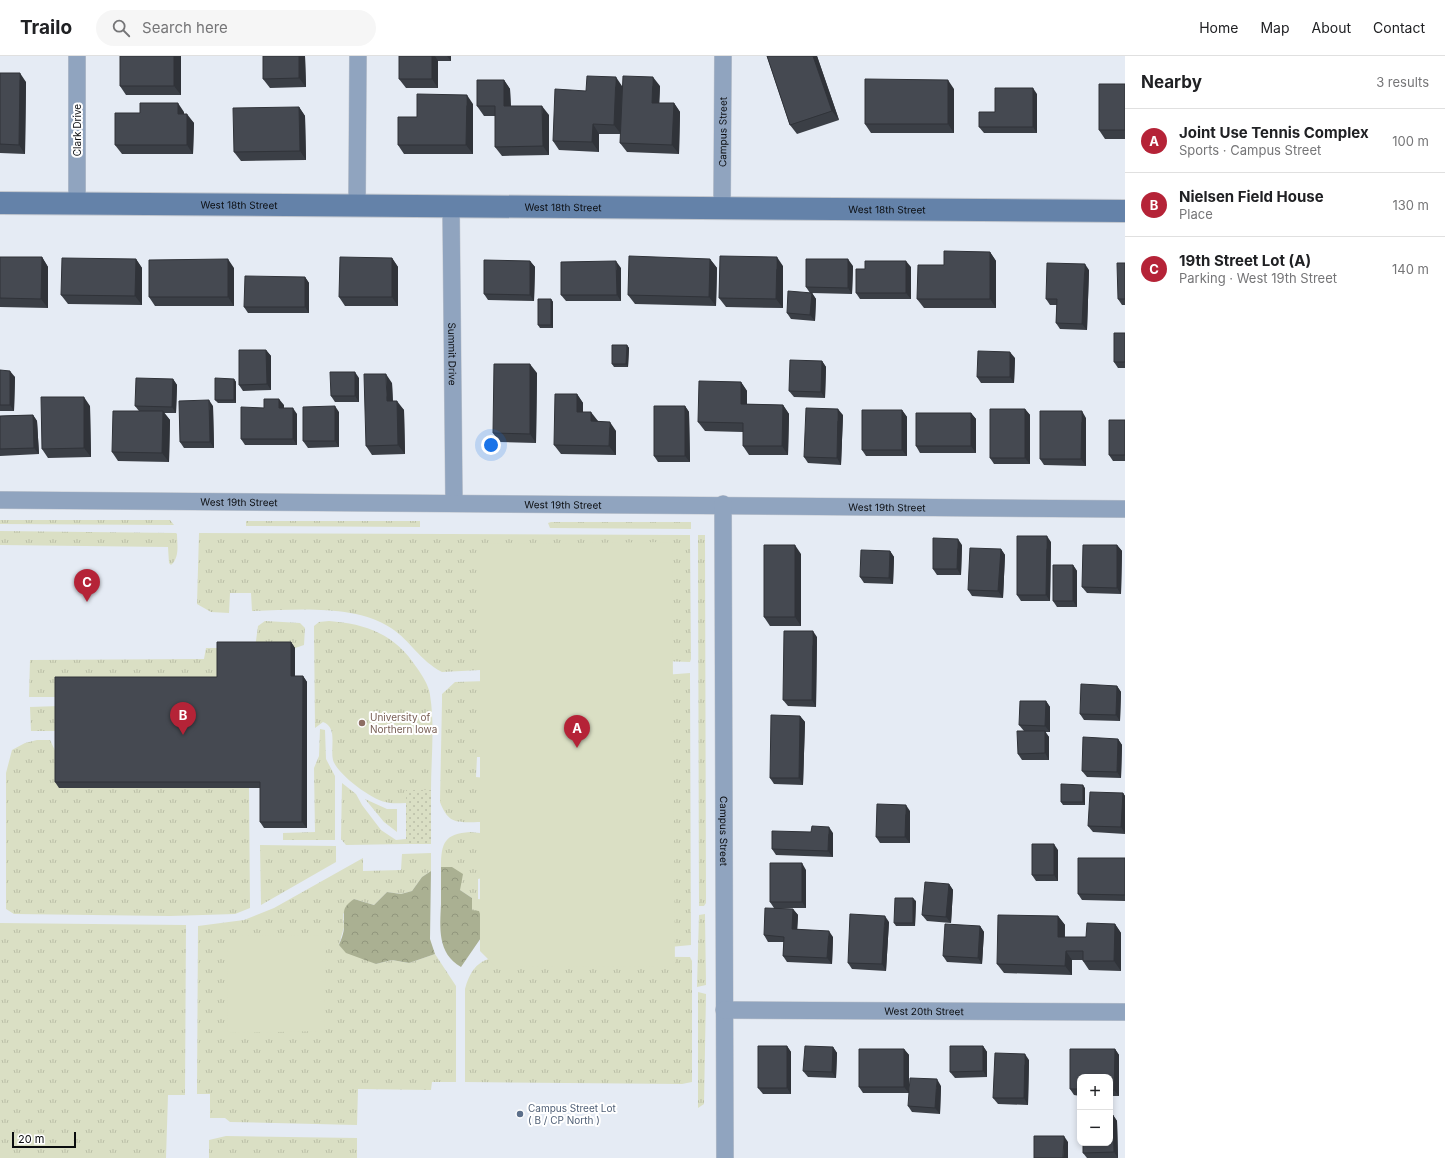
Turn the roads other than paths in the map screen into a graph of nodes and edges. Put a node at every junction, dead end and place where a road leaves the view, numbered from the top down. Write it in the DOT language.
graph roads {
  1 [pos="77,56"];
  2 [pos="358,56"];
  3 [pos="723,56"];
  4 [pos="0,203"];
  5 [pos="77,203"];
  6 [pos="357,205"];
  7 [pos="451,206"];
  8 [pos="722,208"];
  9 [pos="1125,211"];
  10 [pos="0,500"];
  11 [pos="454,503"];
  12 [pos="723,504"];
  13 [pos="1125,509"];
  14 [pos="724,1010"];
  15 [pos="1125,1012"];
  16 [pos="724,1158"];
  1 -- 5 [label="street, Clark Drive"];
  2 -- 6 [label="street"];
  3 -- 8 [label="street, Campus Street"];
  4 -- 5 [label="main road, West 18th Street"];
  5 -- 6 [label="main road, West 18th Street"];
  6 -- 7 [label="main road, West 18th Street"];
  7 -- 8 [label="main road, West 18th Street"];
  7 -- 11 [label="street, Summit Drive"];
  8 -- 9 [label="main road, West 18th Street"];
  10 -- 11 [label="street, West 19th Street"];
  11 -- 12 [label="street, West 19th Street"];
  12 -- 13 [label="street, West 19th Street"];
  12 -- 14 [label="street, Campus Street"];
  14 -- 15 [label="street, West 20th Street"];
  14 -- 16 [label="street, Campus Street"];
}
